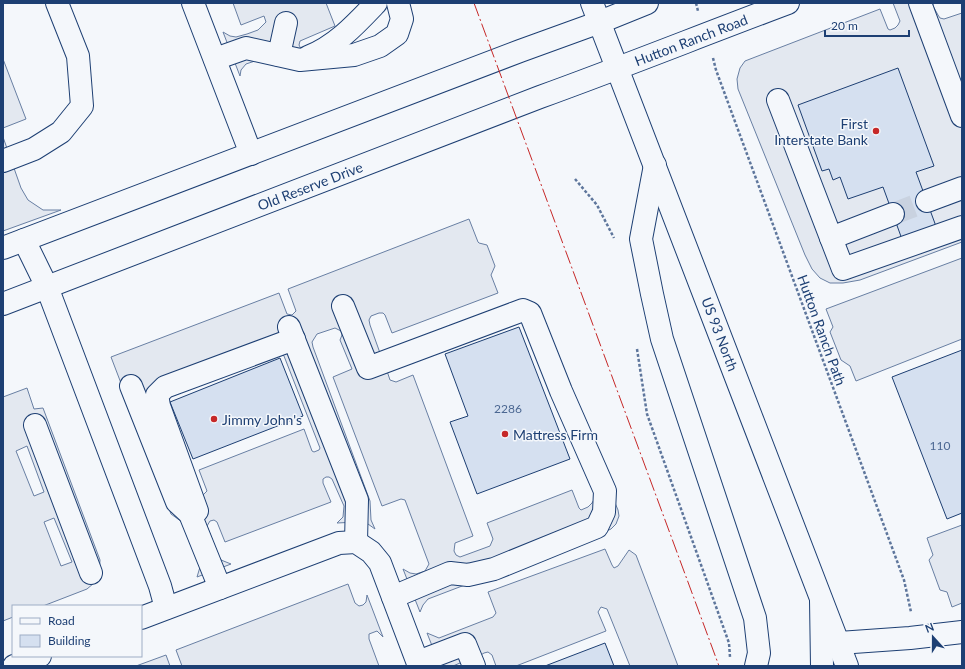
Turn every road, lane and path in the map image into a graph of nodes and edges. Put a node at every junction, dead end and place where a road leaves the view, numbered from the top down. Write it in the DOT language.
graph roads {
  1 [pos="57,3"];
  2 [pos="193,3"];
  3 [pos="376,3"];
  4 [pos="398,3"];
  5 [pos="648,3"];
  6 [pos="696,3"];
  7 [pos="788,3"];
  8 [pos="920,3"];
  9 [pos="596,13"];
  10 [pos="286,22"];
  11 [pos="706,33"];
  12 [pos="289,58"];
  13 [pos="215,59"];
  14 [pos="617,69"];
  15 [pos="778,100"];
  16 [pos="962,116"];
  17 [pos="251,154"];
  18 [pos="3,160"];
  19 [pos="655,166"];
  20 [pos="575,179"];
  21 [pos="962,188"];
  22 [pos="927,201"];
  23 [pos="893,214"];
  24 [pos="962,227"];
  25 [pos="832,238"];
  26 [pos="24,240"];
  27 [pos="615,243"];
  28 [pos="3,248"];
  29 [pos="47,287"];
  30 [pos="3,304"];
  31 [pos="343,306"];
  32 [pos="636,344"];
  33 [pos="131,386"];
  34 [pos="35,425"];
  35 [pos="197,511"];
  36 [pos="356,542"];
  37 [pos="91,573"];
  38 [pos="220,588"];
  39 [pos="393,597"];
  40 [pos="821,600"];
  41 [pos="166,608"];
  42 [pos="142,618"];
  43 [pos="962,632"];
  44 [pos="910,638"];
  45 [pos="838,643"];
  46 [pos="37,657"];
  47 [pos="731,663"];
  48 [pos="419,664"];
  49 [pos="14,666"];
  50 [pos="474,666"];
  51 [pos="756,666"];
  52 [pos="822,666"];
  53 [pos="847,666"];
  1 -- 18 [label="main road"];
  2 -- 13 [label="main road"];
  3 -- 12 [label="main road"];
  4 -- 12 [label="main road"];
  5 -- 9 [label="main road"];
  6 -- 11 [label="path, Hutton Ranch Path"];
  7 -- 11 [label="main road, Hutton Ranch Road"];
  8 -- 16 [label="main road"];
  9 -- 14 [label="main road, US 93 North"];
  9 -- 17 [label="main road"];
  10 -- 12 [label="main road"];
  11 -- 14 [label="main road, Hutton Ranch Road"];
  11 -- 44 [label="path, Hutton Ranch Path"];
  12 -- 13 [label="main road"];
  13 -- 17 [label="main road"];
  14 -- 19 [label="main road, US 93 North"];
  14 -- 29 [label="main road, Old Reserve Drive"];
  15 -- 25 [label="main road"];
  17 -- 26 [label="main road"];
  19 -- 40 [label="main road, US 93 North"];
  19 -- 51 [label="main road"];
  20 -- 27 [label="path"];
  21 -- 22 [label="main road"];
  23 -- 25 [label="main road"];
  24 -- 25 [label="main road"];
  26 -- 28 [label="main road"];
  26 -- 29 [label="main road"];
  29 -- 30 [label="main road, Old Reserve Drive"];
  29 -- 41 [label="main road"];
  31 -- 39 [label="main road"];
  32 -- 47 [label="path"];
  33 -- 38 [label="main road"];
  34 -- 37 [label="main road"];
  35 -- 36 [label="main road"];
  36 -- 38 [label="main road"];
  36 -- 39 [label="main road"];
  38 -- 41 [label="main road"];
  39 -- 48 [label="main road"];
  40 -- 45 [label="main road, US 93 North"];
  40 -- 52 [label="main road"];
  41 -- 42 [label="main road"];
  43 -- 44 [label="main road"];
  44 -- 45 [label="main road"];
  45 -- 53 [label="main road, US 93 North"];
  46 -- 49 [label="main road"];
  48 -- 50 [label="main road"];
}
